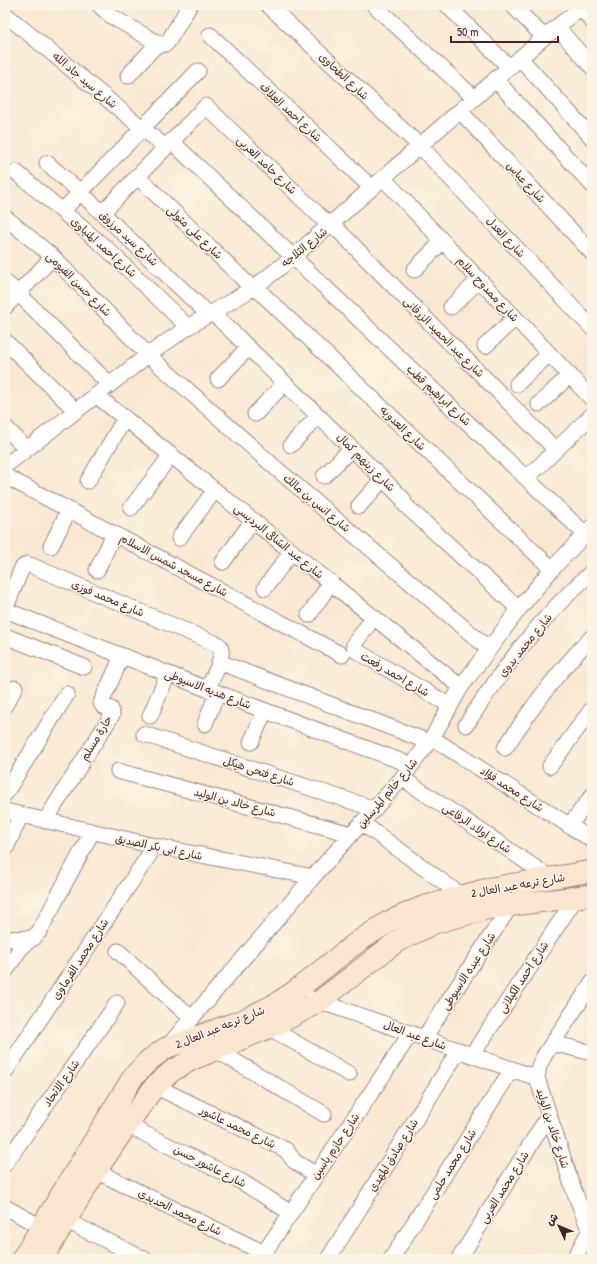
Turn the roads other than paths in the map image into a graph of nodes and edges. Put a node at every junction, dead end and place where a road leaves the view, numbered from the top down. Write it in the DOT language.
graph roads {
  1 [pos="99,5"];
  2 [pos="190,5"];
  3 [pos="268,5"];
  4 [pos="374,5"];
  5 [pos="447,5"];
  6 [pos="512,5"];
  7 [pos="583,6"];
  8 [pos="114,10"];
  9 [pos="5,14"];
  10 [pos="592,21"];
  11 [pos="557,26"];
  12 [pos="210,35"];
  13 [pos="544,37"];
  14 [pos="157,44"];
  15 [pos="514,63"];
  16 [pos="592,67"];
  17 [pos="198,71"];
  18 [pos="128,76"];
  19 [pos="495,79"];
  20 [pos="474,98"];
  21 [pos="460,111"];
  22 [pos="143,128"];
  23 [pos="592,138"];
  24 [pos="168,144"];
  25 [pos="420,146"];
  26 [pos="47,163"];
  27 [pos="16,172"];
  28 [pos="137,176"];
  29 [pos="383,178"];
  30 [pos="592,185"];
  31 [pos="372,188"];
  32 [pos="80,192"];
  33 [pos="63,210"];
  34 [pos="102,213"];
  35 [pos="5,217"];
  36 [pos="331,225"];
  37 [pos="443,242"];
  38 [pos="592,252"];
  39 [pos="53,257"];
  40 [pos="293,257"];
  41 [pos="414,270"];
  42 [pos="479,280"];
  43 [pos="5,282"];
  44 [pos="254,288"];
  45 [pos="18,293"];
  46 [pos="5,307"];
  47 [pos="451,307"];
  48 [pos="211,314"];
  49 [pos="515,318"];
  50 [pos="188,327"];
  51 [pos="592,328"];
  52 [pos="5,342"];
  53 [pos="485,346"];
  54 [pos="248,348"];
  55 [pos="549,354"];
  56 [pos="148,355"];
  57 [pos="570,375"];
  58 [pos="218,379"];
  59 [pos="285,383"];
  60 [pos="517,384"];
  61 [pos="110,385"];
  62 [pos="96,396"];
  63 [pos="592,399"];
  64 [pos="539,404"];
  65 [pos="76,411"];
  66 [pos="255,414"];
  67 [pos="592,415"];
  68 [pos="318,416"];
  69 [pos="125,418"];
  70 [pos="5,427"];
  71 [pos="291,445"];
  72 [pos="352,448"];
  73 [pos="27,449"];
  74 [pos="556,450"];
  75 [pos="171,455"];
  76 [pos="5,466"];
  77 [pos="5,476"];
  78 [pos="324,476"];
  79 [pos="527,478"];
  80 [pos="384,479"];
  81 [pos="88,481"];
  82 [pos="215,490"];
  83 [pos="359,506"];
  84 [pos="131,508"];
  85 [pos="69,510"];
  86 [pos="253,520"];
  87 [pos="588,530"];
  88 [pos="114,534"];
  89 [pos="179,538"];
  90 [pos="51,546"];
  91 [pos="292,551"];
  92 [pos="223,562"];
  93 [pos="552,569"];
  94 [pos="97,570"];
  95 [pos="592,572"];
  96 [pos="331,582"];
  97 [pos="265,588"];
  98 [pos="5,609"];
  99 [pos="519,609"];
  100 [pos="309,615"];
  101 [pos="374,617"];
  102 [pos="5,636"];
  103 [pos="592,637"];
  104 [pos="489,649"];
  105 [pos="342,655"];
  106 [pos="122,656"];
  107 [pos="219,662"];
  108 [pos="84,667"];
  109 [pos="168,674"];
  110 [pos="461,686"];
  111 [pos="15,688"];
  112 [pos="212,691"];
  113 [pos="67,694"];
  114 [pos="5,705"];
  115 [pos="449,705"];
  116 [pos="592,709"];
  117 [pos="265,711"];
  118 [pos="150,716"];
  119 [pos="204,724"];
  120 [pos="466,724"];
  121 [pos="144,734"];
  122 [pos="431,740"];
  123 [pos="251,742"];
  124 [pos="505,748"];
  125 [pos="411,765"];
  126 [pos="550,766"];
  127 [pos="118,770"];
  128 [pos="402,778"];
  129 [pos="5,794"];
  130 [pos="592,796"];
  131 [pos="375,809"];
  132 [pos="5,811"];
  133 [pos="21,815"];
  134 [pos="45,821"];
  135 [pos="362,822"];
  136 [pos="570,826"];
  137 [pos="92,832"];
  138 [pos="351,834"];
  139 [pos="592,840"];
  140 [pos="155,846"];
  141 [pos="5,850"];
  142 [pos="592,871"];
  143 [pos="313,877"];
  144 [pos="552,879"];
  145 [pos="584,897"];
  146 [pos="465,904"];
  147 [pos="511,905"];
  148 [pos="34,938"];
  149 [pos="5,939"];
  150 [pos="118,950"];
  151 [pos="5,972"];
  152 [pos="590,989"];
  153 [pos="294,992"];
  154 [pos="320,1001"];
  155 [pos="117,1003"];
  156 [pos="192,1019"];
  157 [pos="270,1028"];
  158 [pos="418,1036"];
  159 [pos="552,1043"];
  160 [pos="166,1048"];
  161 [pos="216,1050"];
  162 [pos="465,1053"];
  163 [pos="592,1053"];
  164 [pos="512,1069"];
  165 [pos="5,1072"];
  166 [pos="349,1074"];
  167 [pos="537,1078"];
  168 [pos="155,1086"];
  169 [pos="324,1114"];
  170 [pos="549,1115"];
  171 [pos="127,1125"];
  172 [pos="105,1142"];
  173 [pos="5,1164"];
  174 [pos="96,1171"];
  175 [pos="316,1174"];
  176 [pos="5,1207"];
  177 [pos="291,1212"];
  178 [pos="65,1220"];
  179 [pos="41,1227"];
  180 [pos="591,1235"];
  181 [pos="262,1256"];
  182 [pos="22,1259"];
  183 [pos="42,1259"];
  184 [pos="144,1259"];
  185 [pos="328,1259"];
  186 [pos="392,1259"];
  187 [pos="459,1259"];
  188 [pos="574,1259"];
  1 -- 8 [label="street"];
  2 -- 14 [label="street"];
  3 -- 25 [label="street, شارع الطحاوى"];
  4 -- 20 [label="street"];
  5 -- 15 [label="street"];
  6 -- 13 [label="street"];
  7 -- 10 [label="street"];
  7 -- 11 [label="street, شارع الثلاجه"];
  8 -- 14 [label="street"];
  9 -- 22 [label="street, شارع سيد جاد الله"];
  11 -- 13 [label="street, شارع الثلاجه"];
  11 -- 16 [label="street"];
  12 -- 31 [label="street, شارع أحمد العلاف"];
  13 -- 15 [label="street, شارع الثلاجه"];
  14 -- 18 [label="street"];
  15 -- 19 [label="street, شارع الثلاجه"];
  15 -- 23 [label="street"];
  17 -- 22 [label="street"];
  19 -- 20 [label="street, شارع الثلاجه"];
  19 -- 30 [label="street"];
  20 -- 21 [label="street, شارع الثلاجه"];
  21 -- 25 [label="street, شارع الثلاجه"];
  21 -- 38 [label="street, شارع عباس"];
  22 -- 24 [label="street, شارع سيد جاد الله"];
  22 -- 32 [label="street"];
  24 -- 28 [label="street"];
  24 -- 36 [label="street, شارع حامد العربى"];
  24 -- 40 [label="street, شارع سيد جاد الله"];
  25 -- 29 [label="street, شارع الثلاجه"];
  25 -- 51 [label="street, شارع العدل"];
  26 -- 32 [label="street, شارع سيد مرزوق"];
  27 -- 33 [label="street, شارع احمد المنياوى"];
  28 -- 34 [label="street"];
  28 -- 44 [label="street, شارع على متولى"];
  29 -- 31 [label="street, شارع الثلاجه"];
  29 -- 37 [label="street, شارع ممدوح سلام"];
  31 -- 36 [label="street, شارع الثلاجه"];
  32 -- 33 [label="street"];
  32 -- 34 [label="street, شارع سيد مرزوق"];
  33 -- 50 [label="street, شارع احمد المنياوى"];
  34 -- 48 [label="street, شارع سيد مرزوق"];
  35 -- 39 [label="street, شارع حسن الفيومى"];
  36 -- 40 [label="street, شارع الثلاجه"];
  36 -- 74 [label="street, شارع عبد الحميد الزرقانى"];
  37 -- 41 [label="street"];
  37 -- 42 [label="street, شارع ممدوح سلام"];
  39 -- 45 [label="street"];
  39 -- 56 [label="street, شارع حسن الفيومى"];
  40 -- 44 [label="street, شارع الثلاجه"];
  40 -- 79 [label="street, شارع ابراهيم قطب"];
  42 -- 47 [label="street"];
  42 -- 49 [label="street, شارع ممدوح سلام"];
  43 -- 45 [label="street"];
  44 -- 48 [label="street, شارع الثلاجه"];
  44 -- 93 [label="street, شارع العدويه"];
  45 -- 46 [label="street"];
  45 -- 61 [label="street"];
  48 -- 50 [label="street, شارع الثلاجه"];
  48 -- 54 [label="street, شارع زينهم كمال"];
  49 -- 53 [label="street"];
  49 -- 55 [label="street, شارع ممدوح سلام"];
  50 -- 56 [label="street, شارع الثلاجه"];
  52 -- 65 [label="street"];
  54 -- 58 [label="street"];
  54 -- 59 [label="street, شارع زينهم كمال"];
  55 -- 57 [label="street, شارع ممدوح سلام"];
  55 -- 60 [label="street"];
  56 -- 61 [label="street, شارع الثلاجه"];
  56 -- 104 [label="street, شارع انس بن مالك"];
  57 -- 63 [label="street, شارع ممدوح سلام"];
  57 -- 64 [label="street"];
  59 -- 66 [label="street"];
  59 -- 68 [label="street, شارع زينهم كمال"];
  61 -- 62 [label="street, شارع الثلاجه"];
  62 -- 65 [label="street, شارع الثلاجه"];
  62 -- 69 [label="street, شارع عبد الشافى البرديسى"];
  65 -- 73 [label="street, شارع الثلاجه"];
  67 -- 74 [label="street"];
  68 -- 71 [label="street"];
  68 -- 72 [label="street, شارع زينهم كمال"];
  69 -- 75 [label="street, شارع عبد الشافى البرديسى"];
  69 -- 81 [label="street"];
  70 -- 73 [label="street"];
  72 -- 78 [label="street"];
  72 -- 80 [label="street, شارع زينهم كمال"];
  73 -- 76 [label="street, شارع الثلاجه"];
  74 -- 79 [label="street"];
  75 -- 82 [label="street, شارع عبد الشافى البرديسى"];
  75 -- 84 [label="street"];
  77 -- 85 [label="street, شارع مسجد شمس الاسلام"];
  79 -- 87 [label="street, شارع ابراهيم قطب"];
  80 -- 83 [label="street"];
  80 -- 99 [label="street, شارع زينهم كمال"];
  82 -- 86 [label="street, شارع عبد الشافى البرديسى"];
  82 -- 89 [label="street"];
  85 -- 88 [label="street, شارع مسجد شمس الاسلام"];
  85 -- 90 [label="street"];
  86 -- 91 [label="street, شارع عبد الشافى البرديسى"];
  86 -- 92 [label="street"];
  87 -- 93 [label="street, شارع خاتم المرسلين"];
  88 -- 94 [label="street"];
  88 -- 105 [label="street, شارع مسجد شمس الاسلام"];
  91 -- 96 [label="street, شارع عبد الشافى البرديسى"];
  91 -- 97 [label="street"];
  93 -- 99 [label="street, شارع خاتم المرسلين"];
  95 -- 120 [label="street, شارع محمد بدوى"];
  96 -- 100 [label="street"];
  96 -- 101 [label="street, شارع عبد الشافى البرديسى"];
  98 -- 106 [label="street, شارع هديه الاسيوطى"];
  98 -- 107 [label="street, شارع محمد فوزى"];
  99 -- 104 [label="street, شارع خاتم المرسلين"];
  101 -- 110 [label="street, شارع عبد الشافى البرديسى"];
  101 -- 115 [label="street, شارع احمد رفعت"];
  102 -- 108 [label="street"];
  103 -- 124 [label="street"];
  104 -- 110 [label="street, شارع خاتم المرسلين"];
  106 -- 109 [label="street, شارع هديه الاسيوطى"];
  106 -- 134 [label="street, حارة مسلم"];
  107 -- 112 [label="street, شارع محمد فوزى"];
  107 -- 122 [label="street"];
  109 -- 112 [label="street, شارع هديه الاسيوطى"];
  109 -- 118 [label="street"];
  110 -- 115 [label="street, شارع خاتم المرسلين"];
  111 -- 114 [label="street"];
  112 -- 117 [label="street, شارع هديه الاسيوطى"];
  112 -- 119 [label="street, شارع محمد فوزى"];
  113 -- 129 [label="street"];
  115 -- 122 [label="street, شارع خاتم المرسلين"];
  116 -- 126 [label="street"];
  117 -- 123 [label="street"];
  117 -- 125 [label="street, شارع هديه الاسيوطى"];
  121 -- 131 [label="street, شارع فتحى هيكل"];
  122 -- 125 [label="street, شارع خاتم المرسلين"];
  122 -- 136 [label="street, شارع محمد فؤاد"];
  125 -- 128 [label="street, شارع خاتم المرسلين"];
  127 -- 138 [label="street, شارع خالد بن الوليد"];
  128 -- 131 [label="street, شارع خاتم المرسلين"];
  128 -- 144 [label="street, شارع اولاد الرفاعى"];
  130 -- 136 [label="street"];
  131 -- 135 [label="street, شارع خاتم المرسلين"];
  132 -- 133 [label="street, شارع ابى بكر الصديق"];
  133 -- 134 [label="street, شارع ابى بكر الصديق"];
  133 -- 141 [label="street"];
  134 -- 137 [label="street, شارع ابى بكر الصديق"];
  135 -- 138 [label="street, شارع خاتم المرسلين"];
  135 -- 146 [label="street"];
  136 -- 139 [label="street, شارع محمد فؤاد"];
  137 -- 140 [label="street, شارع ابى بكر الصديق"];
  137 -- 148 [label="street"];
  138 -- 143 [label="street, شارع خاتم المرسلين"];
  140 -- 143 [label="street, شارع ابى بكر الصديق"];
  140 -- 165 [label="street, شارع محمد الفرماوى"];
  142 -- 144 [label="street, شارع ترعه عبد العال 2"];
  143 -- 156 [label="street, شارع خاتم المرسلين"];
  144 -- 146 [label="street, شارع ترعه عبد العال 2"];
  145 -- 147 [label="street, شارع ترعه عبد العال 2"];
  145 -- 162 [label="street, شارع أحمد الكيلانى"];
  146 -- 147 [label="street, شارع ترعه عبد العال 2"];
  146 -- 153 [label="street, شارع ترعه عبد العال 2"];
  146 -- 154 [label="street, شارع ترعه عبد العال 2"];
  147 -- 158 [label="street, شارع عبده الاسيوطى"];
  148 -- 149 [label="street"];
  148 -- 151 [label="street"];
  150 -- 156 [label="street"];
  152 -- 159 [label="street, شارع خالد بن الوليد"];
  153 -- 154 [label="street, شارع عبد العال"];
  153 -- 160 [label="street, شارع ترعه عبد العال 2"];
  154 -- 157 [label="street, شارع ترعه عبد العال 2"];
  154 -- 158 [label="street, شارع عبد العال"];
  155 -- 173 [label="street, شارع الاتحاد"];
  156 -- 160 [label="street, شارع خاتم المرسلين"];
  157 -- 161 [label="street, شارع ترعه عبد العال 2"];
  157 -- 166 [label="street"];
  158 -- 162 [label="street, شارع عبد العال"];
  158 -- 175 [label="street, شارع حازم ياسين"];
  159 -- 163 [label="street"];
  159 -- 167 [label="street, شارع خالد بن الوليد"];
  160 -- 172 [label="street, شارع ترعه عبد العال 2"];
  161 -- 168 [label="street, شارع ترعه عبد العال 2"];
  161 -- 169 [label="street"];
  162 -- 164 [label="street, شارع عبد العال"];
  162 -- 185 [label="street, شارع صادق المهدى"];
  164 -- 167 [label="street, شارع عبد العال"];
  164 -- 186 [label="street, شارع محمد حلمى"];
  167 -- 170 [label="street, شارع خالد بن الوليد"];
  168 -- 171 [label="street, شارع ترعه عبد العال 2"];
  168 -- 175 [label="street, شارع محمد عاشور"];
  170 -- 180 [label="street, شارع خالد بن الوليد"];
  170 -- 187 [label="street, شارع محمد العربى"];
  171 -- 172 [label="street, شارع ترعه عبد العال 2"];
  171 -- 177 [label="street, شارع عاشور حسن"];
  172 -- 174 [label="street, شارع ترعه عبد العال 2"];
  172 -- 179 [label="street, شارع ترعه عبد العال 2"];
  174 -- 178 [label="street, شارع ترعه عبد العال 2"];
  174 -- 181 [label="street, شارع محمد الحديدى"];
  175 -- 177 [label="street, شارع حازم ياسين"];
  176 -- 179 [label="street"];
  177 -- 181 [label="street, شارع حازم ياسين"];
  178 -- 183 [label="street, شارع ترعه عبد العال 2"];
  178 -- 184 [label="street"];
  179 -- 182 [label="street, شارع ترعه عبد العال 2"];
  180 -- 188 [label="street"];
}
